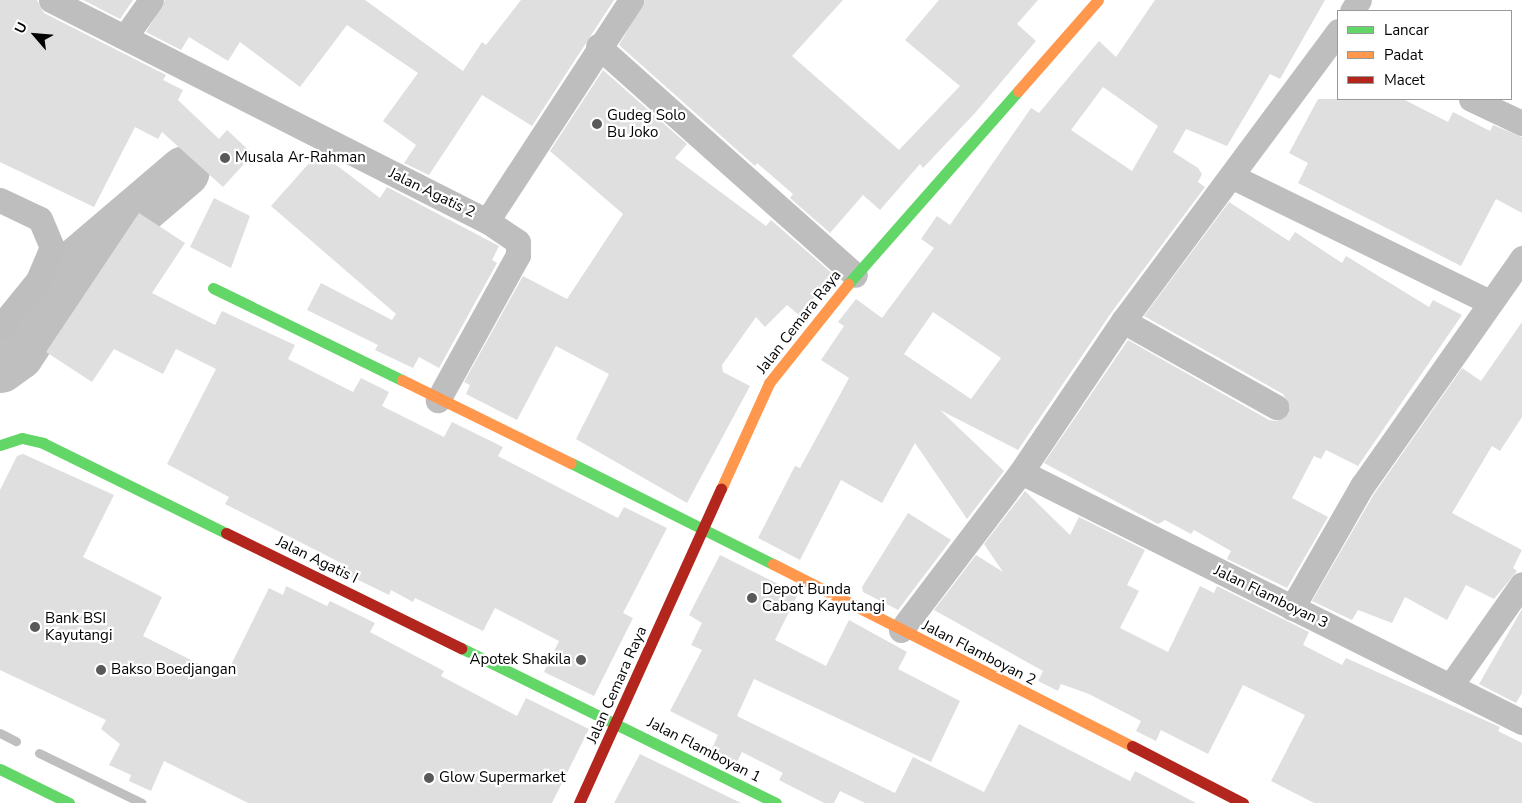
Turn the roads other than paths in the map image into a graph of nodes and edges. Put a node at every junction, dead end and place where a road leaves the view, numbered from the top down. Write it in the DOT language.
graph roads {
  1 [pos="50,0"];
  2 [pos="151,0"];
  3 [pos="631,0"];
  4 [pos="1098,0"];
  5 [pos="1337,34"];
  6 [pos="126,37"];
  7 [pos="598,46"];
  8 [pos="1473,100"];
  9 [pos="1522,123"];
  10 [pos="1231,176"];
  11 [pos="0,200"];
  12 [pos="487,220"];
  13 [pos="1522,258"];
  14 [pos="855,275"];
  15 [pos="213,288"];
  16 [pos="1489,302"];
  17 [pos="1123,321"];
  18 [pos="0,327"];
  19 [pos="438,400"];
  20 [pos="1276,407"];
  21 [pos="0,445"];
  22 [pos="1021,472"];
  23 [pos="703,528"];
  24 [pos="1522,584"];
  25 [pos="1292,608"];
  26 [pos="901,630"];
  27 [pos="1451,685"];
  28 [pos="1522,722"];
  29 [pos="618,723"];
  30 [pos="0,770"];
  31 [pos="69,803"];
  32 [pos="580,803"];
  33 [pos="776,803"];
  34 [pos="1242,803"];
  1 -- 6 [label="street, Jalan Agatis 2"];
  2 -- 6 [label="street"];
  3 -- 7 [label="street"];
  4 -- 14 [label="main road, Jalan Cemara Raya"];
  5 -- 10 [label="street"];
  6 -- 12 [label="street, Jalan Agatis 2"];
  7 -- 12 [label="street"];
  7 -- 14 [label="street"];
  8 -- 9 [label="street"];
  10 -- 16 [label="street"];
  10 -- 17 [label="street"];
  11 -- 18 [label="street"];
  12 -- 19 [label="street, Jalan Agatis 2"];
  13 -- 16 [label="street"];
  14 -- 23 [label="main road, Jalan Cemara Raya"];
  15 -- 19 [label="main road, Jalan Flamboyan 2"];
  16 -- 25 [label="street"];
  17 -- 20 [label="street"];
  17 -- 22 [label="street"];
  19 -- 23 [label="main road, Jalan Flamboyan 2"];
  21 -- 29 [label="main road, Jalan Agatis I"];
  22 -- 25 [label="street, Jalan Flamboyan 3"];
  22 -- 26 [label="street"];
  23 -- 26 [label="main road, Jalan Flamboyan 2"];
  23 -- 29 [label="main road, Jalan Cemara Raya"];
  24 -- 27 [label="street"];
  25 -- 27 [label="street, Jalan Flamboyan 3"];
  26 -- 34 [label="main road, Jalan Flamboyan 2"];
  27 -- 28 [label="street, Jalan Flamboyan 3"];
  29 -- 32 [label="main road, Jalan Cemara Raya"];
  29 -- 33 [label="main road, Jalan Flamboyan 1"];
  30 -- 31 [label="main road"];
}
